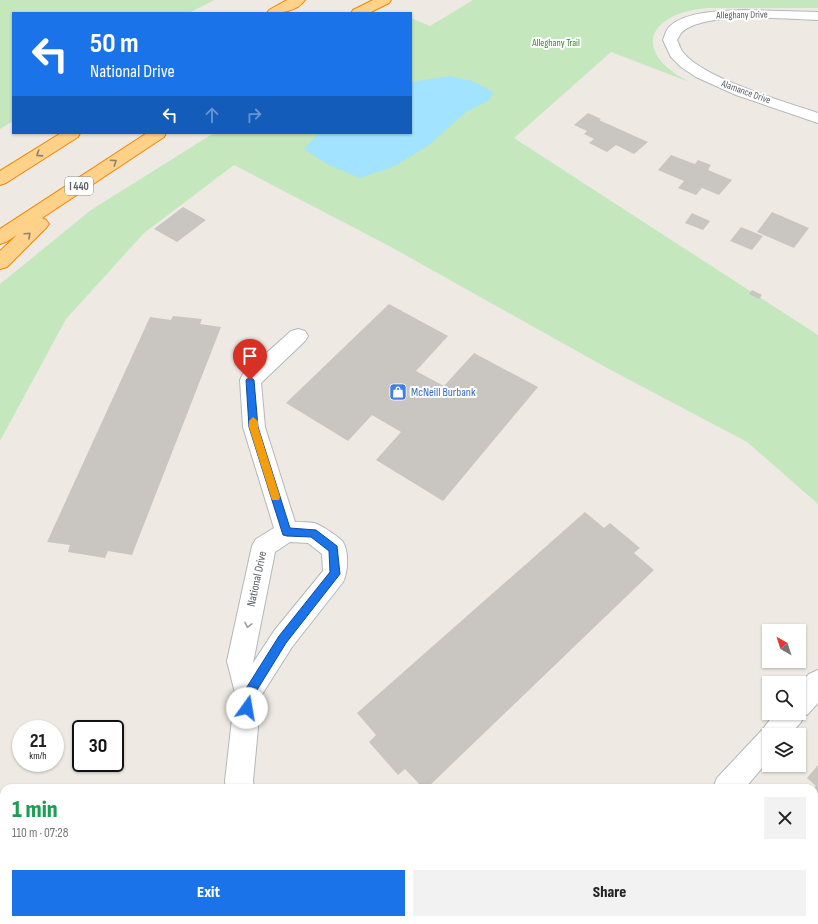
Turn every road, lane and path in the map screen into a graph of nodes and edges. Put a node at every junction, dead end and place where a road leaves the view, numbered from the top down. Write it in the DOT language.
graph roads {
  1 [pos="298,0"];
  2 [pos="384,0"];
  3 [pos="276,12"];
  4 [pos="360,12"];
  5 [pos="818,16"];
  6 [pos="678,57"];
  7 [pos="818,118"];
  8 [pos="70,134"];
  9 [pos="156,134"];
  10 [pos="0,179"];
  11 [pos="89,179"];
  12 [pos="0,238"];
  13 [pos="0,262"];
  14 [pos="298,336"];
  15 [pos="287,532"];
  16 [pos="818,683"];
  17 [pos="248,694"];
  18 [pos="806,697"];
  19 [pos="786,720"];
  20 [pos="779,728"];
  21 [pos="762,748"];
  22 [pos="239,784"];
  23 [pos="730,784"];
  1 -- 3 [label="highway"];
  2 -- 4 [label="highway"];
  5 -- 6 [label="street, Alleghany Drive"];
  6 -- 7 [label="street, Alamance Drive"];
  8 -- 10 [label="highway, one-way"];
  11 -- 9 [label="highway, I 440, one-way"];
  11 -- 12 [label="highway, I 440"];
  13 -- 11 [label="highway, one-way"];
  14 -- 15 [label="street"];
  15 -- 17 [label="street, National Drive, one-way"];
  15 -- 17 [label="street, National Drive"];
  16 -- 18 [label="street"];
  17 -- 22 [label="street, National Drive"];
  19 -- 20 [label="street"];
  21 -- 23 [label="street"];
}
